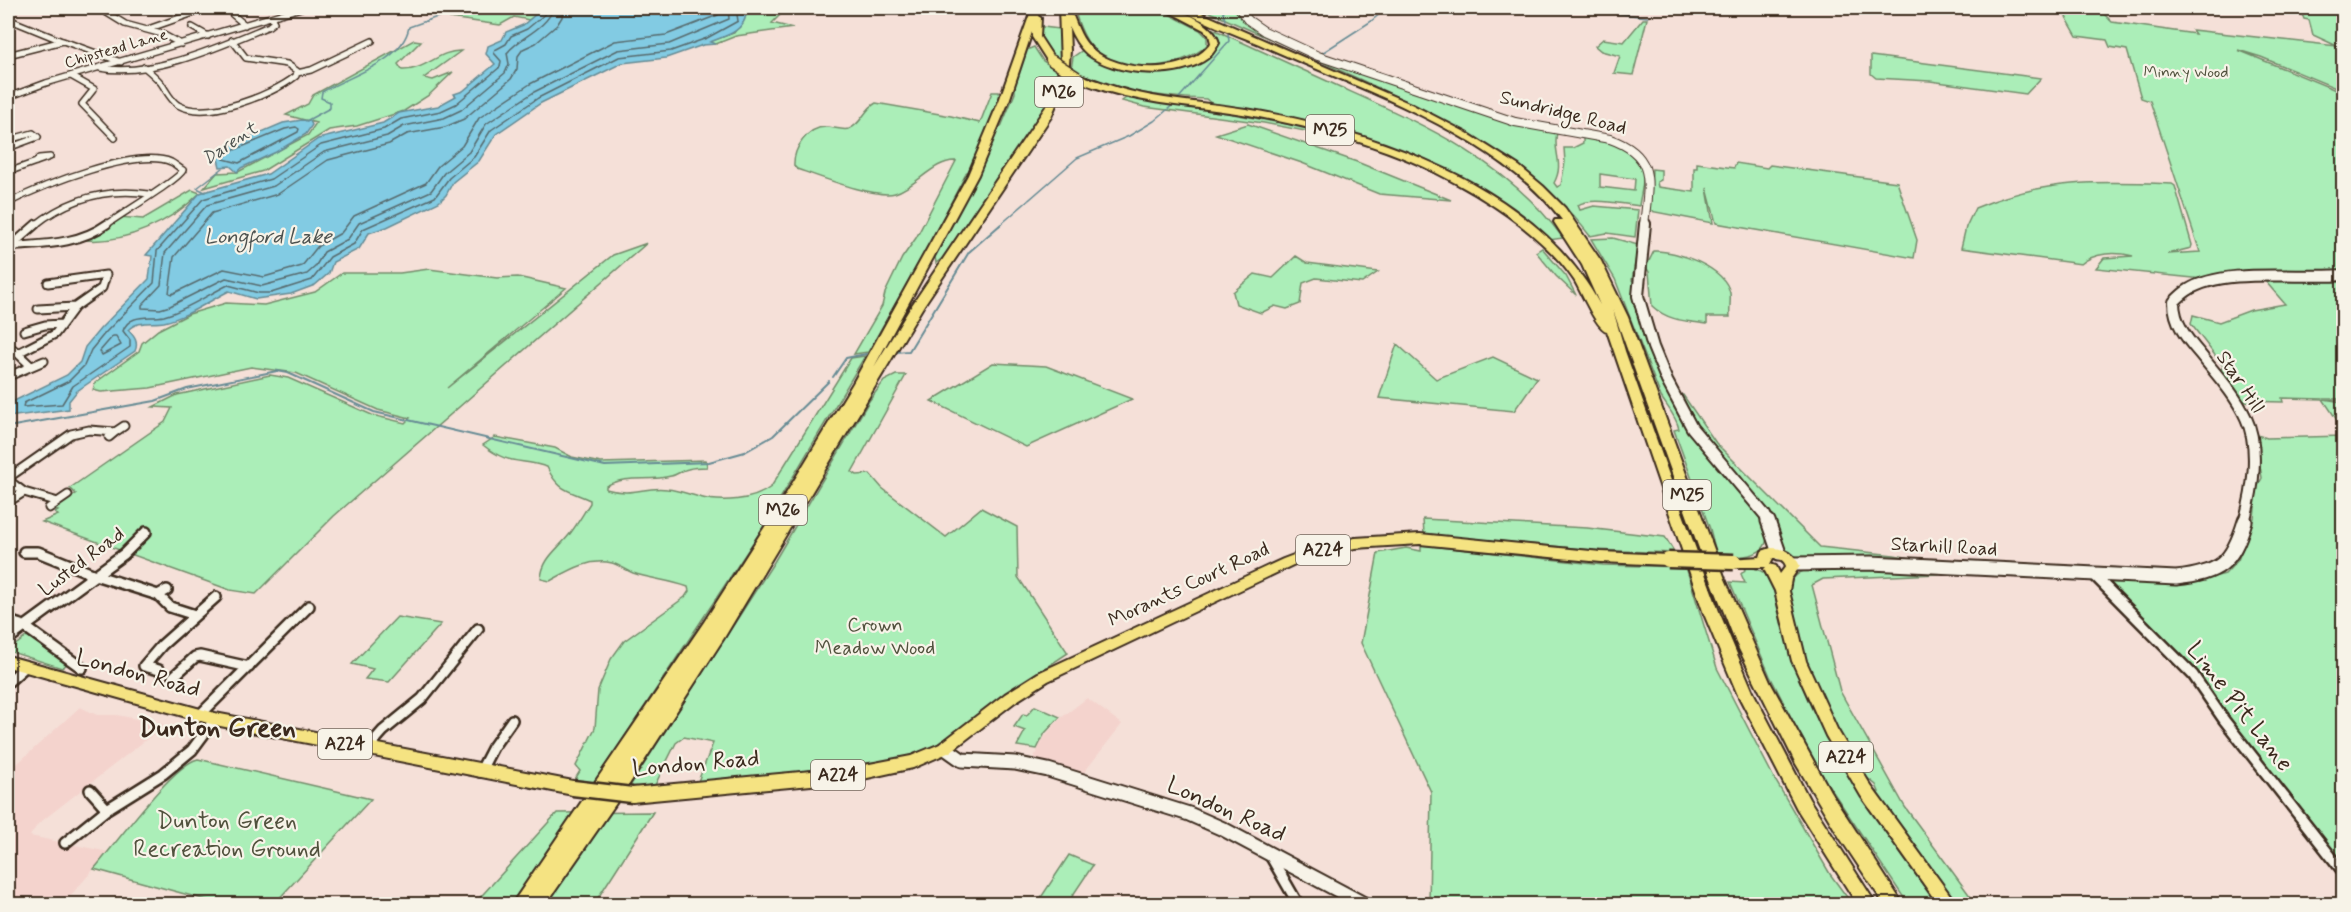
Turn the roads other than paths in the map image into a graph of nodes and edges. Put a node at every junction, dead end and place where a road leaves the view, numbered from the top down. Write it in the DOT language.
graph roads {
  1 [pos="99,8"];
  2 [pos="208,8"];
  3 [pos="302,8"];
  4 [pos="1035,8"];
  5 [pos="1042,8"];
  6 [pos="1064,8"];
  7 [pos="1166,8"];
  8 [pos="1173,8"];
  9 [pos="1184,8"];
  10 [pos="1193,8"];
  11 [pos="1239,8"];
  12 [pos="232,14"];
  13 [pos="271,17"];
  14 [pos="8,19"];
  15 [pos="245,25"];
  16 [pos="192,27"];
  17 [pos="147,30"];
  18 [pos="208,36"];
  19 [pos="232,40"];
  20 [pos="63,41"];
  21 [pos="372,41"];
  22 [pos="182,44"];
  23 [pos="8,55"];
  24 [pos="121,62"];
  25 [pos="144,67"];
  26 [pos="100,68"];
  27 [pos="297,73"];
  28 [pos="70,76"];
  29 [pos="1342,77"];
  30 [pos="8,97"];
  31 [pos="115,138"];
  32 [pos="8,140"];
  33 [pos="8,148"];
  34 [pos="36,162"];
  35 [pos="8,172"];
  36 [pos="149,194"];
  37 [pos="8,203"];
  38 [pos="9,247"];
  39 [pos="2343,275"];
  40 [pos="48,283"];
  41 [pos="75,307"];
  42 [pos="38,309"];
  43 [pos="62,324"];
  44 [pos="24,331"];
  45 [pos="8,349"];
  46 [pos="1619,351"];
  47 [pos="18,353"];
  48 [pos="44,361"];
  49 [pos="31,366"];
  50 [pos="9,376"];
  51 [pos="124,426"];
  52 [pos="45,440"];
  53 [pos="55,443"];
  54 [pos="8,479"];
  55 [pos="24,492"];
  56 [pos="68,495"];
  57 [pos="8,502"];
  58 [pos="58,502"];
  59 [pos="49,508"];
  60 [pos="146,532"];
  61 [pos="24,552"];
  62 [pos="1779,553"];
  63 [pos="1768,565"];
  64 [pos="1791,567"];
  65 [pos="2094,574"];
  66 [pos="95,575"];
  67 [pos="167,590"];
  68 [pos="1782,591"];
  69 [pos="158,596"];
  70 [pos="216,597"];
  71 [pos="309,606"];
  72 [pos="195,615"];
  73 [pos="8,621"];
  74 [pos="24,626"];
  75 [pos="478,629"];
  76 [pos="8,639"];
  77 [pos="87,658"];
  78 [pos="8,662"];
  79 [pos="25,667"];
  80 [pos="249,667"];
  81 [pos="159,670"];
  82 [pos="173,677"];
  83 [pos="8,682"];
  84 [pos="207,717"];
  85 [pos="512,720"];
  86 [pos="945,748"];
  87 [pos="367,749"];
  88 [pos="480,771"];
  89 [pos="90,790"];
  90 [pos="107,809"];
  91 [pos="65,843"];
  92 [pos="1271,855"];
  93 [pos="2343,873"];
  94 [pos="521,904"];
  95 [pos="536,904"];
  96 [pos="1298,904"];
  97 [pos="1364,904"];
  98 [pos="1867,904"];
  99 [pos="1894,904"];
  100 [pos="1947,904"];
  1 -- 17 [label="street"];
  2 -- 17 [label="street"];
  3 -- 13 [label="street, Chipstead Lane"];
  4 -- 94 [label="highway, M26"];
  5 -- 46 [label="highway, M25, bridge"];
  6 -- 7 [label="highway"];
  6 -- 95 [label="highway, M26"];
  8 -- 46 [label="highway, M25"];
  9 -- 29 [label="highway, M25"];
  10 -- 29 [label="highway, M25"];
  11 -- 62 [label="main road, Sundridge Road"];
  12 -- 15 [label="street"];
  13 -- 15 [label="street, Chipstead Lane"];
  13 -- 19 [label="street"];
  14 -- 20 [label="street"];
  15 -- 18 [label="street, Chipstead Lane"];
  16 -- 18 [label="street"];
  17 -- 22 [label="street"];
  18 -- 22 [label="street, Chipstead Lane"];
  19 -- 25 [label="street"];
  19 -- 27 [label="street"];
  20 -- 23 [label="street"];
  20 -- 24 [label="street"];
  21 -- 27 [label="street"];
  22 -- 24 [label="street, Chipstead Lane"];
  24 -- 26 [label="street, Chipstead Lane"];
  25 -- 26 [label="street"];
  25 -- 27 [label="street"];
  26 -- 28 [label="street, Chipstead Lane"];
  28 -- 30 [label="street, Chipstead Lane"];
  28 -- 31 [label="street"];
  29 -- 99 [label="highway, M25"];
  32 -- 33 [label="street"];
  34 -- 35 [label="street"];
  36 -- 37 [label="street"];
  36 -- 38 [label="street"];
  36 -- 38 [label="street"];
  39 -- 65 [label="main road, Star Hill"];
  40 -- 41 [label="street"];
  41 -- 42 [label="street"];
  41 -- 43 [label="street"];
  43 -- 44 [label="street"];
  43 -- 47 [label="street"];
  45 -- 47 [label="street"];
  46 -- 98 [label="highway, M25"];
  47 -- 49 [label="street"];
  48 -- 49 [label="street"];
  49 -- 50 [label="street"];
  51 -- 53 [label="street"];
  52 -- 53 [label="street"];
  53 -- 54 [label="street"];
  54 -- 55 [label="street"];
  55 -- 57 [label="street"];
  55 -- 58 [label="street"];
  56 -- 58 [label="street"];
  58 -- 59 [label="street"];
  60 -- 66 [label="street, Lusted Road"];
  61 -- 66 [label="street"];
  62 -- 63 [label="main road"];
  62 -- 64 [label="main road"];
  63 -- 64 [label="main road, Morants Court Road"];
  63 -- 68 [label="main road, A224"];
  63 -- 86 [label="main road, Morants Court Road / A224, bridge"];
  64 -- 65 [label="main road, Starhill Road"];
  64 -- 68 [label="main road"];
  65 -- 93 [label="street, Lime Pit Lane"];
  66 -- 69 [label="street"];
  66 -- 74 [label="street, Lusted Road"];
  67 -- 69 [label="street"];
  68 -- 100 [label="main road, A224"];
  69 -- 72 [label="street"];
  70 -- 72 [label="street"];
  71 -- 80 [label="street"];
  72 -- 81 [label="street"];
  73 -- 74 [label="street, London Road"];
  74 -- 76 [label="street, Lusted Road"];
  74 -- 77 [label="street, London Road"];
  75 -- 87 [label="street"];
  78 -- 79 [label="main road, London Road / A224"];
  79 -- 83 [label="street"];
  79 -- 84 [label="main road, London Road / A224"];
  80 -- 82 [label="street"];
  80 -- 84 [label="street"];
  84 -- 87 [label="main road, London Road / A224"];
  84 -- 90 [label="street"];
  85 -- 88 [label="street"];
  86 -- 88 [label="main road, London Road / A224, bridge"];
  86 -- 92 [label="main road, London Road"];
  87 -- 88 [label="main road, London Road / A224"];
  89 -- 90 [label="street"];
  90 -- 91 [label="street"];
  92 -- 96 [label="street"];
  92 -- 97 [label="main road, London Road"];
}
